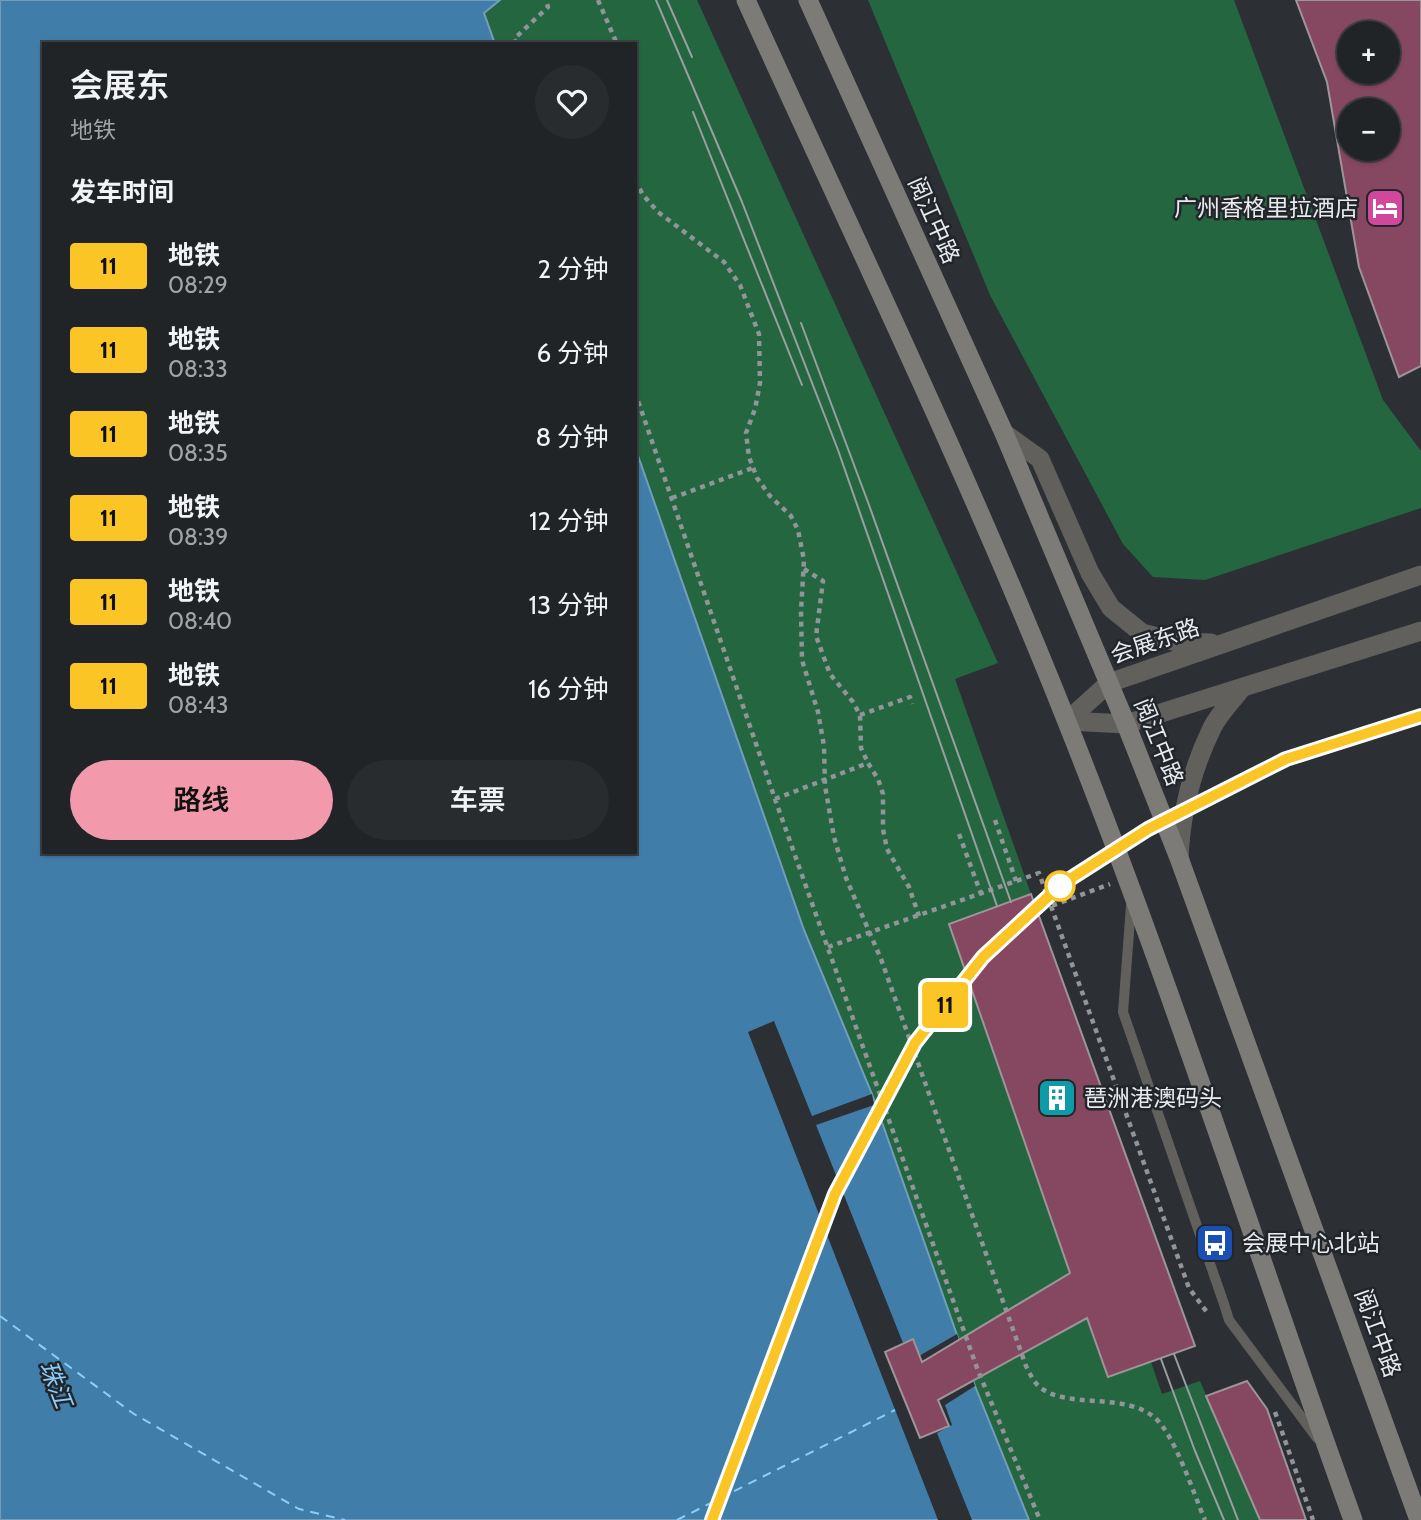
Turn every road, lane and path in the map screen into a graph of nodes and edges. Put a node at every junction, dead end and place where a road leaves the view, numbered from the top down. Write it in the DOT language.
graph roads {
  1 [pos="546,0"];
  2 [pos="598,0"];
  3 [pos="746,0"];
  4 [pos="808,0"];
  5 [pos="515,42"];
  6 [pos="616,42"];
  7 [pos="637,184"];
  8 [pos="637,398"];
  9 [pos="1004,433"];
  10 [pos="753,468"];
  11 [pos="672,498"];
  12 [pos="803,569"];
  13 [pos="1421,575"];
  14 [pos="1421,631"];
  15 [pos="1223,643"];
  16 [pos="1109,683"];
  17 [pos="1241,689"];
  18 [pos="912,704"];
  19 [pos="860,715"];
  20 [pos="1067,721"];
  21 [pos="1126,724"];
  22 [pos="868,763"];
  23 [pos="824,780"];
  24 [pos="775,799"];
  25 [pos="995,820"];
  26 [pos="959,834"];
  27 [pos="1178,858"];
  28 [pos="1016,881"];
  29 [pos="1130,884"];
  30 [pos="981,894"];
  31 [pos="919,916"];
  32 [pos="871,932"];
  33 [pos="828,947"];
  34 [pos="1330,1455"];
  35 [pos="1040,1520"];
  36 [pos="1205,1520"];
  37 [pos="1353,1520"];
  38 [pos="1419,1520"];
  1 -- 5 [label="path"];
  2 -- 6 [label="path"];
  3 -- 20 [label="main road"];
  4 -- 9 [label="main road, 阅江中路"];
  7 -- 10 [label="path"];
  8 -- 11 [label="path"];
  9 -- 15 [label="street"];
  9 -- 16 [label="main road, 阅江中路"];
  10 -- 11 [label="path"];
  10 -- 12 [label="path"];
  11 -- 24 [label="path"];
  12 -- 19 [label="path"];
  12 -- 23 [label="path"];
  13 -- 15 [label="street, 会展东路"];
  14 -- 17 [label="street"];
  15 -- 16 [label="street, 会展东路"];
  16 -- 20 [label="street, 会展东路"];
  16 -- 21 [label="main road, 阅江中路"];
  17 -- 21 [label="street"];
  17 -- 27 [label="street"];
  18 -- 19 [label="path"];
  19 -- 22 [label="path"];
  20 -- 21 [label="street"];
  20 -- 29 [label="main road"];
  21 -- 27 [label="main road, 阅江中路"];
  22 -- 23 [label="path"];
  22 -- 31 [label="path"];
  23 -- 24 [label="path"];
  23 -- 32 [label="path"];
  24 -- 33 [label="path"];
  25 -- 28 [label="path"];
  26 -- 30 [label="path"];
  27 -- 38 [label="main road, 阅江中路"];
  28 -- 29 [label="path"];
  28 -- 30 [label="path"];
  29 -- 34 [label="main road"];
  29 -- 34 [label="lane"];
  30 -- 31 [label="path"];
  31 -- 32 [label="path"];
  32 -- 33 [label="path"];
  32 -- 36 [label="path"];
  33 -- 35 [label="path"];
  34 -- 37 [label="main road"];
}
